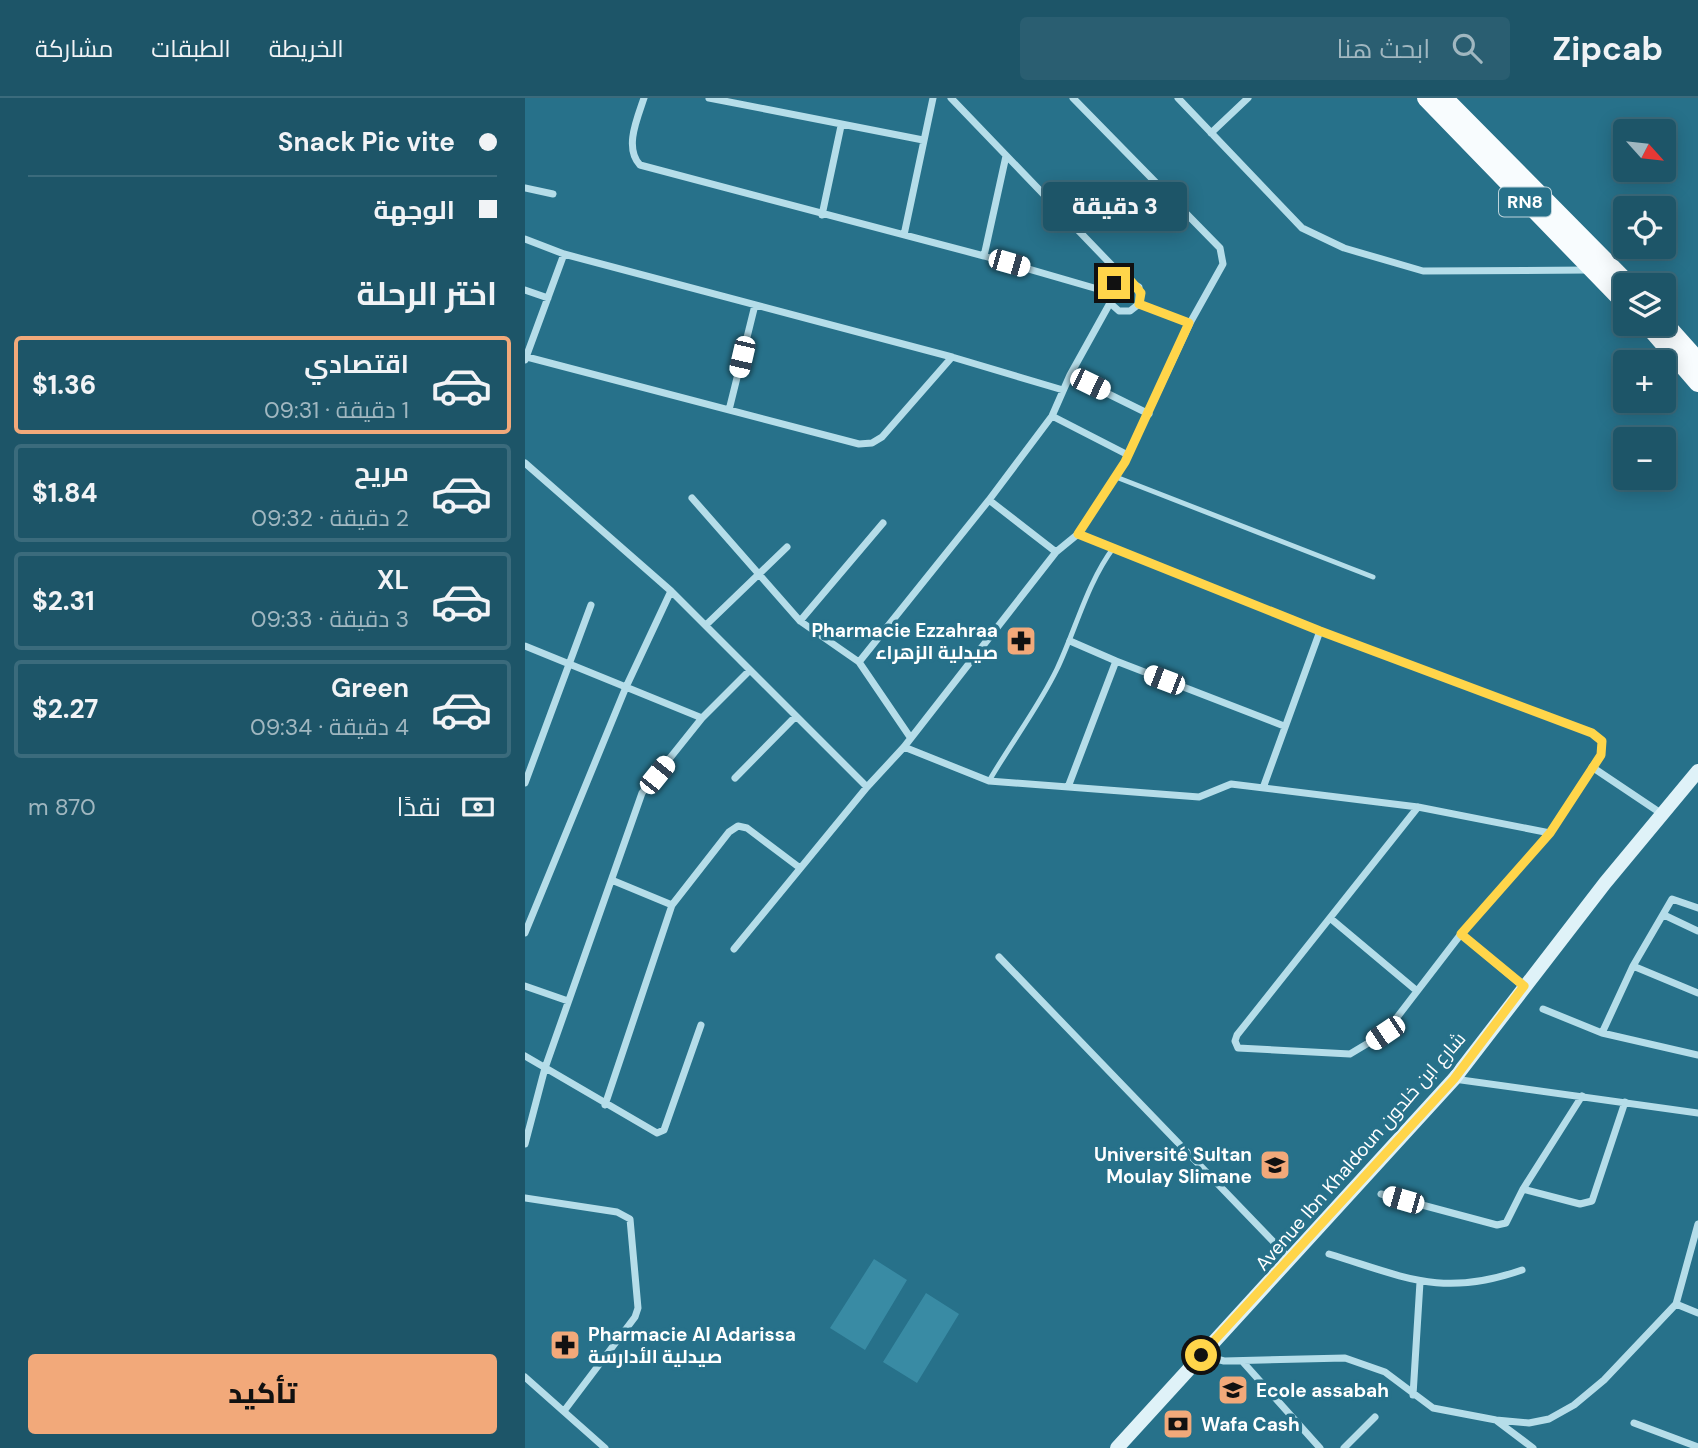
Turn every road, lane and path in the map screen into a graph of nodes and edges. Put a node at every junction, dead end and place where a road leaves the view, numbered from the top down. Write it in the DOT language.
graph roads {
  1 [pos="644,98"];
  2 [pos="709,98"];
  3 [pos="933,98"];
  4 [pos="951,98"];
  5 [pos="1074,98"];
  6 [pos="1178,98"];
  7 [pos="1248,98"];
  8 [pos="1426,98"];
  9 [pos="1444,98"];
  10 [pos="841,126"];
  11 [pos="1211,133"];
  12 [pos="923,140"];
  13 [pos="1006,156"];
  14 [pos="525,188"];
  15 [pos="553,194"];
  16 [pos="822,215"];
  17 [pos="904,235"];
  18 [pos="525,239"];
  19 [pos="564,254"];
  20 [pos="984,256"];
  21 [pos="1589,270"];
  22 [pos="1617,273"];
  23 [pos="1125,279"];
  24 [pos="525,289"];
  25 [pos="1108,292"];
  26 [pos="1613,292"];
  27 [pos="548,298"];
  28 [pos="1110,303"];
  29 [pos="755,304"];
  30 [pos="1139,304"];
  31 [pos="1189,323"];
  32 [pos="1657,336"];
  33 [pos="1676,336"];
  34 [pos="529,340"];
  35 [pos="952,357"];
  36 [pos="526,359"];
  37 [pos="1698,361"];
  38 [pos="1070,374"];
  39 [pos="1698,383"];
  40 [pos="1063,390"];
  41 [pos="729,410"];
  42 [pos="1149,414"];
  43 [pos="1052,416"];
  44 [pos="1128,456"];
  45 [pos="525,463"];
  46 [pos="1116,477"];
  47 [pos="692,499"];
  48 [pos="989,500"];
  49 [pos="883,523"];
  50 [pos="1078,534"];
  51 [pos="787,547"];
  52 [pos="1114,547"];
  53 [pos="1056,552"];
  54 [pos="758,575"];
  55 [pos="1373,577"];
  56 [pos="671,591"];
  57 [pos="591,605"];
  58 [pos="800,621"];
  59 [pos="706,625"];
  60 [pos="1320,631"];
  61 [pos="1070,640"];
  62 [pos="525,646"];
  63 [pos="1116,661"];
  64 [pos="859,662"];
  65 [pos="569,665"];
  66 [pos="750,670"];
  67 [pos="626,687"];
  68 [pos="796,716"];
  69 [pos="702,719"];
  70 [pos="1284,726"];
  71 [pos="910,737"];
  72 [pos="904,747"];
  73 [pos="1592,767"];
  74 [pos="1698,771"];
  75 [pos="735,778"];
  76 [pos="989,781"];
  77 [pos="525,783"];
  78 [pos="867,787"];
  79 [pos="1068,787"];
  80 [pos="1263,788"];
  81 [pos="1419,807"];
  82 [pos="1662,814"];
  83 [pos="1550,833"];
  84 [pos="800,868"];
  85 [pos="614,881"];
  86 [pos="672,905"];
  87 [pos="1698,908"];
  88 [pos="1664,915"];
  89 [pos="1330,918"];
  90 [pos="1698,931"];
  91 [pos="525,933"];
  92 [pos="1461,934"];
  93 [pos="734,949"];
  94 [pos="999,957"];
  95 [pos="1633,966"];
  96 [pos="525,986"];
  97 [pos="1524,986"];
  98 [pos="1417,991"];
  99 [pos="1698,993"];
  100 [pos="568,1001"];
  101 [pos="1543,1009"];
  102 [pos="701,1025"];
  103 [pos="1602,1033"];
  104 [pos="1698,1055"];
  105 [pos="525,1056"];
  106 [pos="545,1068"];
  107 [pos="1454,1079"];
  108 [pos="1582,1096"];
  109 [pos="1626,1102"];
  110 [pos="605,1105"];
  111 [pos="1698,1113"];
  112 [pos="525,1144"];
  113 [pos="1523,1189"];
  114 [pos="1381,1194"];
  115 [pos="525,1198"];
  116 [pos="1698,1224"];
  117 [pos="1329,1254"];
  118 [pos="1290,1259"];
  119 [pos="1522,1270"];
  120 [pos="1420,1282"];
  121 [pos="1676,1304"];
  122 [pos="1698,1312"];
  123 [pos="1201,1355"];
  124 [pos="1242,1361"];
  125 [pos="525,1377"];
  126 [pos="1413,1395"];
  127 [pos="564,1411"];
  128 [pos="1375,1417"];
  129 [pos="1496,1420"];
  130 [pos="1634,1423"];
  131 [pos="1698,1447"];
  132 [pos="605,1448"];
  133 [pos="1117,1448"];
  134 [pos="1320,1448"];
  135 [pos="1344,1448"];
  136 [pos="1533,1448"];
  1 -- 16 [label="street"];
  2 -- 10 [label="street"];
  3 -- 12 [label="street"];
  4 -- 13 [label="street"];
  5 -- 31 [label="street"];
  6 -- 11 [label="street"];
  7 -- 11 [label="street"];
  8 -- 21 [label="main road, RN8"];
  9 -- 22 [label="main road, RN8"];
  10 -- 12 [label="street"];
  10 -- 16 [label="street"];
  11 -- 21 [label="street"];
  12 -- 17 [label="street"];
  13 -- 20 [label="street"];
  13 -- 23 [label="street"];
  14 -- 15 [label="street"];
  16 -- 17 [label="street"];
  17 -- 20 [label="street"];
  18 -- 19 [label="street"];
  19 -- 27 [label="street"];
  19 -- 29 [label="street"];
  20 -- 25 [label="street"];
  21 -- 26 [label="main road, RN8"];
  23 -- 25 [label="street"];
  23 -- 30 [label="street"];
  24 -- 27 [label="street"];
  25 -- 28 [label="street"];
  27 -- 34 [label="street"];
  28 -- 30 [label="street"];
  28 -- 38 [label="street"];
  29 -- 35 [label="street"];
  29 -- 41 [label="street"];
  30 -- 31 [label="street"];
  31 -- 42 [label="street"];
  32 -- 39 [label="main road"];
  33 -- 37 [label="main road"];
  34 -- 36 [label="street"];
  35 -- 40 [label="street"];
  35 -- 41 [label="street"];
  36 -- 41 [label="street"];
  38 -- 40 [label="street"];
  38 -- 42 [label="street"];
  40 -- 43 [label="street"];
  42 -- 44 [label="street"];
  43 -- 44 [label="street"];
  43 -- 48 [label="street"];
  44 -- 46 [label="street"];
  45 -- 56 [label="street"];
  46 -- 50 [label="street"];
  46 -- 55 [label="lane"];
  47 -- 54 [label="street"];
  48 -- 53 [label="street"];
  48 -- 64 [label="street"];
  49 -- 58 [label="street"];
  50 -- 52 [label="street"];
  50 -- 53 [label="street"];
  51 -- 54 [label="street"];
  52 -- 60 [label="street"];
  52 -- 61 [label="lane"];
  53 -- 71 [label="street"];
  54 -- 58 [label="street"];
  54 -- 59 [label="street"];
  56 -- 59 [label="street"];
  56 -- 67 [label="street"];
  57 -- 65 [label="street"];
  58 -- 64 [label="street"];
  59 -- 66 [label="street"];
  60 -- 70 [label="street"];
  60 -- 73 [label="street"];
  61 -- 63 [label="street"];
  61 -- 76 [label="lane"];
  62 -- 65 [label="street"];
  63 -- 70 [label="street"];
  63 -- 79 [label="street"];
  64 -- 71 [label="street"];
  65 -- 67 [label="street"];
  65 -- 77 [label="street"];
  66 -- 68 [label="street"];
  66 -- 69 [label="street"];
  67 -- 69 [label="street"];
  67 -- 91 [label="street"];
  68 -- 75 [label="street"];
  68 -- 78 [label="street"];
  69 -- 85 [label="street"];
  70 -- 80 [label="street"];
  71 -- 72 [label="street"];
  72 -- 76 [label="street"];
  72 -- 78 [label="street"];
  73 -- 82 [label="street"];
  73 -- 83 [label="street"];
  74 -- 82 [label="street, Avenue Ibn Khaldoun شارع ابن خلدون"];
  76 -- 79 [label="street"];
  78 -- 84 [label="street"];
  79 -- 80 [label="street"];
  80 -- 81 [label="street"];
  81 -- 83 [label="street"];
  81 -- 89 [label="street"];
  82 -- 97 [label="street, Avenue Ibn Khaldoun شارع ابن خلدون"];
  83 -- 92 [label="street"];
  84 -- 86 [label="street"];
  84 -- 93 [label="street"];
  85 -- 86 [label="street"];
  85 -- 100 [label="street"];
  86 -- 110 [label="street"];
  87 -- 88 [label="street"];
  88 -- 90 [label="street"];
  88 -- 95 [label="street"];
  89 -- 98 [label="street"];
  89 -- 98 [label="street"];
  92 -- 97 [label="street"];
  92 -- 98 [label="street"];
  94 -- 118 [label="street"];
  95 -- 99 [label="street"];
  95 -- 103 [label="street"];
  96 -- 100 [label="street"];
  97 -- 107 [label="street, Avenue Ibn Khaldoun شارع ابن خلدون"];
  100 -- 106 [label="street"];
  101 -- 103 [label="street"];
  102 -- 110 [label="street"];
  103 -- 104 [label="street"];
  105 -- 106 [label="street"];
  106 -- 110 [label="street"];
  106 -- 112 [label="street"];
  107 -- 108 [label="street"];
  107 -- 118 [label="street, Avenue Ibn Khaldoun شارع ابن خلدون"];
  108 -- 109 [label="street"];
  108 -- 113 [label="street"];
  109 -- 111 [label="street"];
  109 -- 113 [label="street"];
  113 -- 114 [label="street"];
  115 -- 127 [label="street"];
  116 -- 121 [label="street"];
  117 -- 120 [label="street"];
  118 -- 123 [label="street, Avenue Ibn Khaldoun شارع ابن خلدون"];
  119 -- 120 [label="street"];
  120 -- 126 [label="street"];
  121 -- 122 [label="street"];
  121 -- 129 [label="street"];
  123 -- 124 [label="street"];
  123 -- 133 [label="street, Avenue Ibn Khaldoun شارع ابن خلدون"];
  124 -- 126 [label="street"];
  124 -- 134 [label="street"];
  125 -- 127 [label="street"];
  126 -- 129 [label="street"];
  127 -- 132 [label="street"];
  128 -- 135 [label="street"];
  129 -- 136 [label="street"];
  130 -- 131 [label="street"];
}
